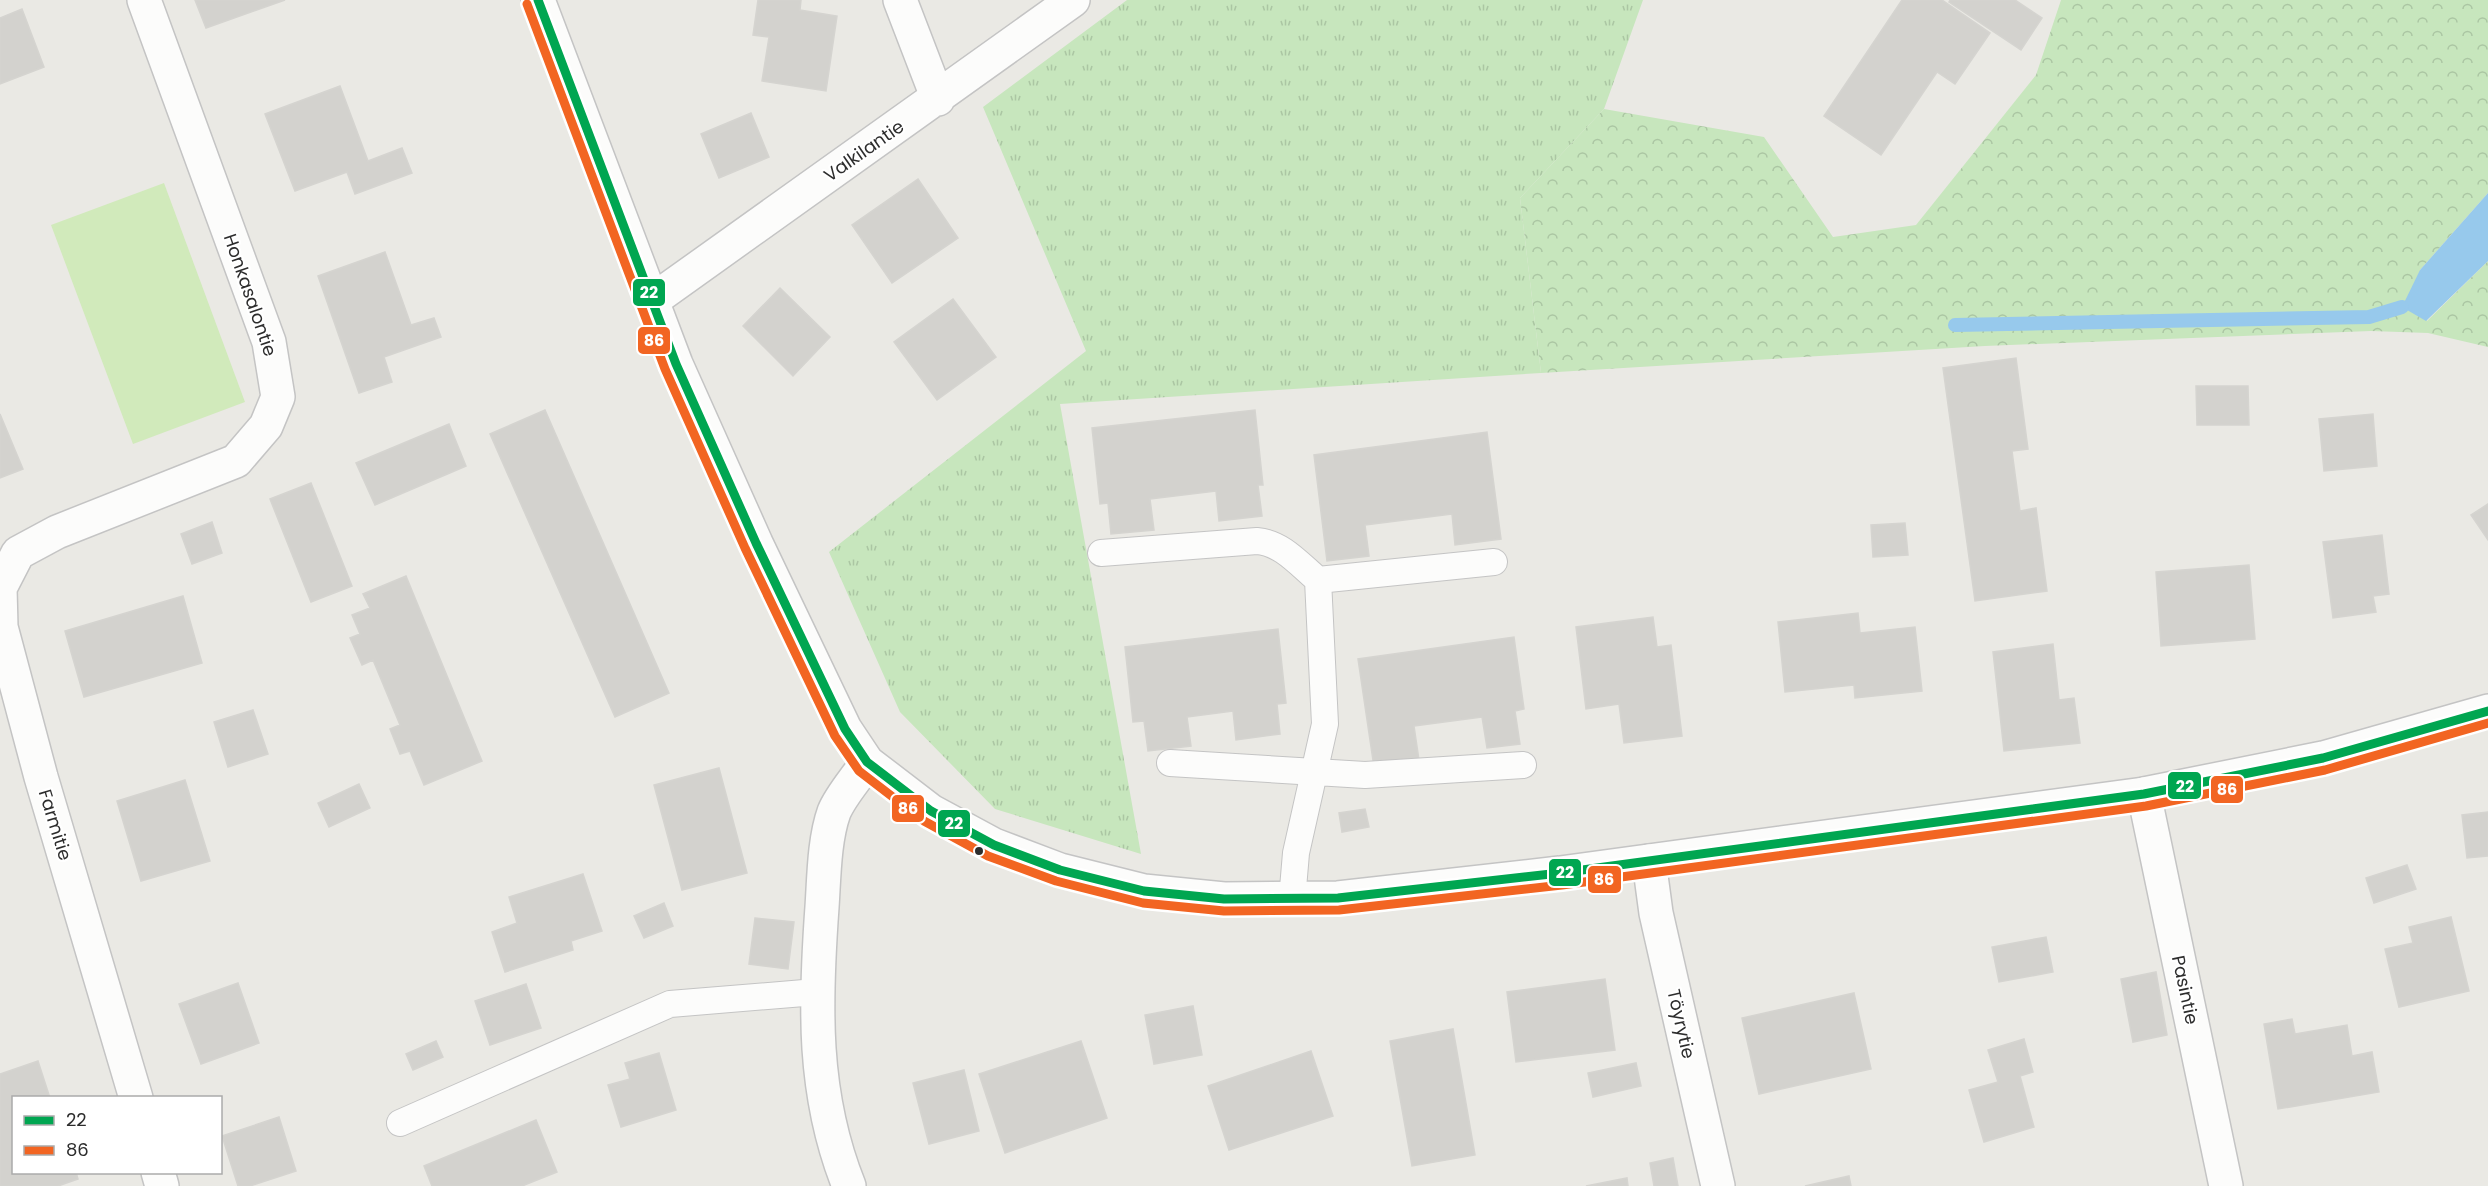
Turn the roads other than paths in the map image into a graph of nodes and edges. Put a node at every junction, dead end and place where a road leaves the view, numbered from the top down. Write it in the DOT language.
graph roads {
  1 [pos="144,0"];
  2 [pos="538,0"];
  3 [pos="900,0"];
  4 [pos="1073,0"];
  5 [pos="938,99"];
  6 [pos="653,300"];
  7 [pos="18,553"];
  8 [pos="1101,553"];
  9 [pos="1494,562"];
  10 [pos="1318,580"];
  11 [pos="2488,711"];
  12 [pos="867,762"];
  13 [pos="1170,763"];
  14 [pos="1523,765"];
  15 [pos="1313,772"];
  16 [pos="2144,794"];
  17 [pos="1649,861"];
  18 [pos="1292,900"];
  19 [pos="816,992"];
  20 [pos="135,1096"];
  21 [pos="400,1122"];
  22 [pos="849,1186"];
  23 [pos="1718,1186"];
  24 [pos="2226,1186"];
  1 -- 7 [label="street, Honkasalontie"];
  2 -- 6 [label="street"];
  3 -- 5 [label="street"];
  4 -- 5 [label="street, Valkilantie"];
  5 -- 6 [label="street, Valkilantie"];
  6 -- 12 [label="street"];
  7 -- 20 [label="street, Farmitie"];
  8 -- 10 [label="lane"];
  9 -- 10 [label="lane"];
  10 -- 15 [label="lane"];
  11 -- 16 [label="street"];
  12 -- 18 [label="street"];
  12 -- 19 [label="street"];
  13 -- 15 [label="lane"];
  14 -- 15 [label="lane"];
  15 -- 18 [label="lane"];
  16 -- 17 [label="street"];
  16 -- 24 [label="street, Pasintie"];
  17 -- 18 [label="street"];
  17 -- 23 [label="street, Töyrytie"];
  19 -- 21 [label="lane"];
  19 -- 22 [label="street"];
}
